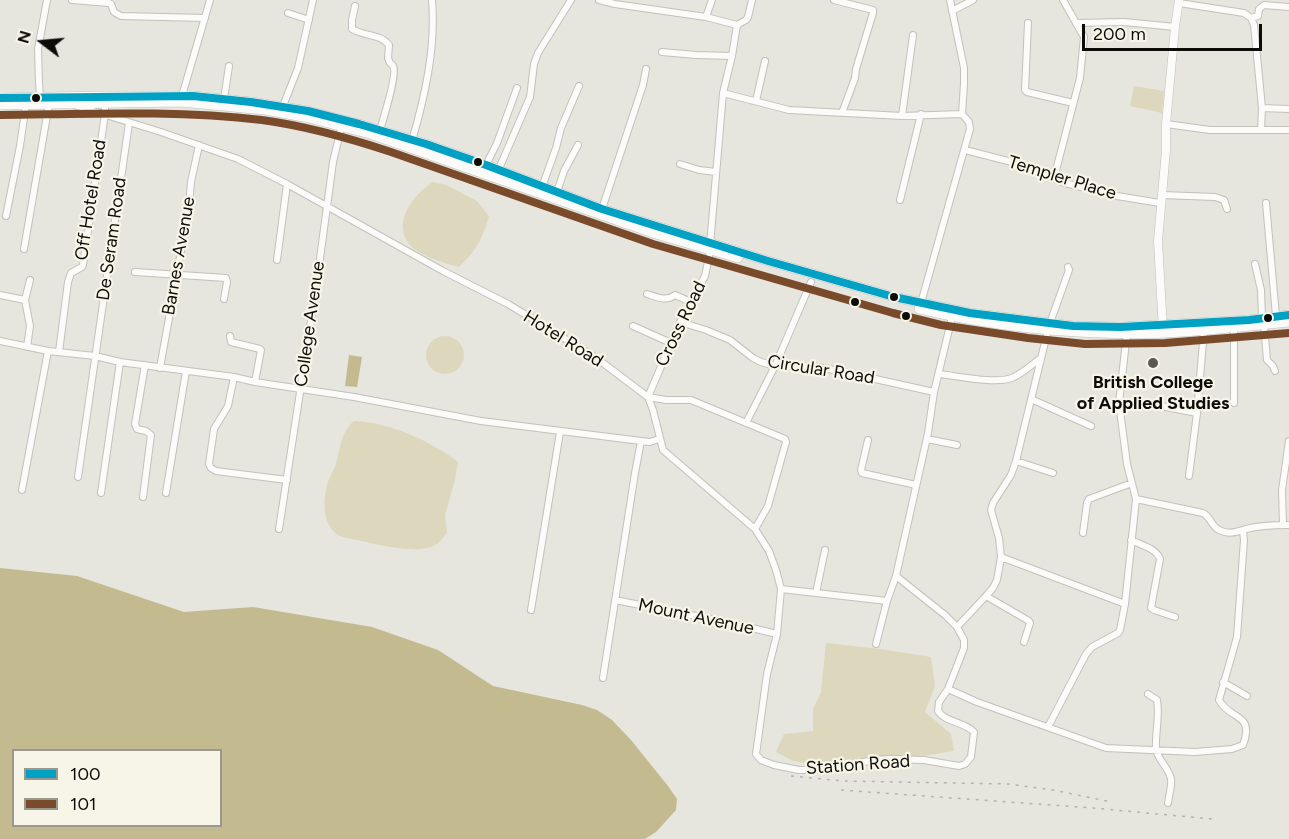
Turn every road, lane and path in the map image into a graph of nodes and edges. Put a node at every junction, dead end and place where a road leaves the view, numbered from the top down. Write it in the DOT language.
graph roads {
  1 [pos="47,0"];
  2 [pos="74,0"];
  3 [pos="210,0"];
  4 [pos="313,0"];
  5 [pos="432,0"];
  6 [pos="571,0"];
  7 [pos="599,0"];
  8 [pos="712,0"];
  9 [pos="752,0"];
  10 [pos="834,0"];
  11 [pos="950,0"];
  12 [pos="973,0"];
  13 [pos="1063,0"];
  14 [pos="1179,1"];
  15 [pos="355,6"];
  16 [pos="1289,7"];
  17 [pos="952,11"];
  18 [pos="288,13"];
  19 [pos="205,18"];
  20 [pos="706,18"];
  21 [pos="1251,18"];
  22 [pos="309,20"];
  23 [pos="1028,23"];
  24 [pos="1076,23"];
  25 [pos="737,25"];
  26 [pos="1175,27"];
  27 [pos="913,35"];
  28 [pos="663,52"];
  29 [pos="732,56"];
  30 [pos="765,61"];
  31 [pos="229,66"];
  32 [pos="646,69"];
  33 [pos="579,86"];
  34 [pos="517,88"];
  35 [pos="723,93"];
  36 [pos="182,96"];
  37 [pos="40,97"];
  38 [pos="0,98"];
  39 [pos="224,99"];
  40 [pos="756,101"];
  41 [pos="1073,103"];
  42 [pos="49,104"];
  43 [pos="0,105"];
  44 [pos="26,105"];
  45 [pos="105,105"];
  46 [pos="283,106"];
  47 [pos="1262,108"];
  48 [pos="1289,108"];
  49 [pos="842,113"];
  50 [pos="921,114"];
  51 [pos="962,114"];
  52 [pos="902,116"];
  53 [pos="129,123"];
  54 [pos="343,123"];
  55 [pos="1166,124"];
  56 [pos="1261,129"];
  57 [pos="380,130"];
  58 [pos="1289,130"];
  59 [pos="411,144"];
  60 [pos="199,145"];
  61 [pos="578,145"];
  62 [pos="965,150"];
  63 [pos="680,164"];
  64 [pos="486,165"];
  65 [pos="716,172"];
  66 [pos="497,174"];
  67 [pos="1054,178"];
  68 [pos="287,183"];
  69 [pos="542,187"];
  70 [pos="557,192"];
  71 [pos="1161,199"];
  72 [pos="900,200"];
  73 [pos="1266,202"];
  74 [pos="326,204"];
  75 [pos="602,209"];
  76 [pos="1227,209"];
  77 [pos="6,216"];
  78 [pos="709,245"];
  79 [pos="24,249"];
  80 [pos="277,260"];
  81 [pos="1255,264"];
  82 [pos="1068,267"];
  83 [pos="135,272"];
  84 [pos="176,276"];
  85 [pos="30,280"];
  86 [pos="811,282"];
  87 [pos="647,294"];
  88 [pos="0,295"];
  89 [pos="224,299"];
  90 [pos="25,300"];
  91 [pos="691,302"];
  92 [pos="921,303"];
  93 [pos="953,313"];
  94 [pos="1289,315"];
  95 [pos="1276,316"];
  96 [pos="680,322"];
  97 [pos="1263,322"];
  98 [pos="1289,322"];
  99 [pos="633,326"];
  100 [pos="1049,326"];
  101 [pos="1234,328"];
  102 [pos="1163,329"];
  103 [pos="1204,330"];
  104 [pos="1127,333"];
  105 [pos="230,336"];
  106 [pos="0,341"];
  107 [pos="671,343"];
  108 [pos="27,347"];
  109 [pos="48,351"];
  110 [pos="59,352"];
  111 [pos="95,356"];
  112 [pos="1041,357"];
  113 [pos="120,362"];
  114 [pos="145,365"];
  115 [pos="775,366"];
  116 [pos="160,368"];
  117 [pos="186,371"];
  118 [pos="1275,371"];
  119 [pos="939,374"];
  120 [pos="234,377"];
  121 [pos="255,382"];
  122 [pos="300,389"];
  123 [pos="934,392"];
  124 [pos="648,397"];
  125 [pos="1031,399"];
  126 [pos="1119,403"];
  127 [pos="1234,403"];
  128 [pos="1197,413"];
  129 [pos="746,423"];
  130 [pos="1091,426"];
  131 [pos="560,432"];
  132 [pos="659,439"];
  133 [pos="868,440"];
  134 [pos="927,440"];
  135 [pos="641,441"];
  136 [pos="1288,441"];
  137 [pos="957,446"];
  138 [pos="1016,461"];
  139 [pos="1053,472"];
  140 [pos="1189,476"];
  141 [pos="78,477"];
  142 [pos="287,480"];
  143 [pos="1132,483"];
  144 [pos="916,485"];
  145 [pos="22,490"];
  146 [pos="100,493"];
  147 [pos="166,493"];
  148 [pos="143,497"];
  149 [pos="1136,499"];
  150 [pos="1286,525"];
  151 [pos="279,529"];
  152 [pos="755,529"];
  153 [pos="1243,531"];
  154 [pos="1083,533"];
  155 [pos="1131,540"];
  156 [pos="825,550"];
  157 [pos="1001,556"];
  158 [pos="896,576"];
  159 [pos="781,590"];
  160 [pos="816,593"];
  161 [pos="986,596"];
  162 [pos="615,600"];
  163 [pos="887,601"];
  164 [pos="1125,604"];
  165 [pos="531,610"];
  166 [pos="1175,616"];
  167 [pos="957,627"];
  168 [pos="777,634"];
  169 [pos="1024,642"];
  170 [pos="876,644"];
  171 [pos="603,678"];
  172 [pos="1223,682"];
  173 [pos="948,689"];
  174 [pos="1149,694"];
  175 [pos="1247,696"];
  176 [pos="1048,727"];
  177 [pos="1156,751"];
  178 [pos="1168,803"];
  1 -- 37 [label="street"];
  2 -- 19 [label="street"];
  3 -- 19 [label="street"];
  4 -- 22 [label="street"];
  5 -- 59 [label="street"];
  6 -- 66 [label="street"];
  7 -- 20 [label="street"];
  8 -- 20 [label="street"];
  9 -- 25 [label="street"];
  10 -- 49 [label="street"];
  11 -- 17 [label="street"];
  12 -- 17 [label="street"];
  13 -- 24 [label="street"];
  14 -- 21 [label="street"];
  14 -- 26 [label="main road"];
  15 -- 57 [label="street"];
  16 -- 21 [label="street"];
  17 -- 51 [label="street"];
  18 -- 22 [label="street"];
  19 -- 36 [label="street"];
  20 -- 25 [label="street"];
  21 -- 47 [label="street"];
  22 -- 46 [label="street"];
  23 -- 41 [label="street"];
  24 -- 26 [label="street"];
  24 -- 41 [label="street"];
  25 -- 29 [label="street, Cross Road"];
  26 -- 55 [label="main road"];
  27 -- 52 [label="street"];
  28 -- 29 [label="street"];
  29 -- 35 [label="street, Cross Road"];
  30 -- 40 [label="street"];
  31 -- 39 [label="street"];
  32 -- 75 [label="street"];
  33 -- 69 [label="street"];
  34 -- 64 [label="street"];
  35 -- 40 [label="street"];
  35 -- 65 [label="street, Cross Road"];
  36 -- 39 [label="highway"];
  36 -- 45 [label="highway"];
  37 -- 38 [label="highway"];
  37 -- 45 [label="highway"];
  39 -- 46 [label="highway"];
  40 -- 49 [label="street"];
  41 -- 67 [label="street"];
  42 -- 44 [label="highway"];
  42 -- 45 [label="highway"];
  42 -- 79 [label="street"];
  43 -- 44 [label="highway"];
  44 -- 77 [label="street"];
  45 -- 53 [label="street, Hotel Road"];
  45 -- 54 [label="highway"];
  45 -- 110 [label="street, Off Hotel Road"];
  46 -- 54 [label="highway"];
  47 -- 48 [label="street"];
  47 -- 56 [label="street"];
  49 -- 52 [label="street"];
  50 -- 51 [label="street"];
  50 -- 52 [label="street"];
  50 -- 72 [label="street"];
  51 -- 62 [label="street"];
  53 -- 60 [label="street, Hotel Road"];
  53 -- 111 [label="street, De Seram Road"];
  54 -- 57 [label="highway"];
  54 -- 59 [label="highway"];
  54 -- 74 [label="street, College Avenue"];
  55 -- 56 [label="street"];
  55 -- 71 [label="main road"];
  56 -- 58 [label="street"];
  57 -- 59 [label="highway"];
  59 -- 64 [label="highway"];
  59 -- 66 [label="highway"];
  60 -- 68 [label="street, Hotel Road"];
  60 -- 84 [label="street, Barnes Avenue"];
  61 -- 70 [label="street"];
  62 -- 67 [label="street, Templer Place"];
  62 -- 92 [label="street"];
  63 -- 65 [label="street"];
  64 -- 66 [label="highway"];
  65 -- 78 [label="street, Cross Road"];
  66 -- 69 [label="highway"];
  66 -- 78 [label="highway"];
  67 -- 71 [label="street, Templer Place"];
  68 -- 74 [label="street, Hotel Road"];
  68 -- 80 [label="street"];
  69 -- 70 [label="highway"];
  70 -- 75 [label="highway"];
  71 -- 76 [label="street, Templer Place"];
  71 -- 102 [label="main road"];
  73 -- 95 [label="street"];
  74 -- 122 [label="street, College Avenue"];
  74 -- 124 [label="street, Hotel Road"];
  75 -- 78 [label="highway"];
  78 -- 91 [label="street, Cross Road"];
  78 -- 92 [label="highway"];
  78 -- 93 [label="highway"];
  81 -- 97 [label="street"];
  82 -- 100 [label="street"];
  83 -- 84 [label="street"];
  84 -- 89 [label="street"];
  84 -- 116 [label="street, Barnes Avenue"];
  85 -- 90 [label="street"];
  86 -- 115 [label="street"];
  87 -- 91 [label="street"];
  88 -- 90 [label="street"];
  90 -- 108 [label="street"];
  91 -- 96 [label="street, Cross Road"];
  92 -- 93 [label="highway"];
  93 -- 100 [label="highway"];
  93 -- 119 [label="street"];
  94 -- 95 [label="highway"];
  95 -- 97 [label="highway"];
  96 -- 107 [label="street, Cross Road"];
  96 -- 115 [label="street, Circular Road"];
  97 -- 98 [label="highway"];
  97 -- 101 [label="highway"];
  97 -- 102 [label="highway"];
  97 -- 118 [label="street"];
  99 -- 107 [label="street"];
  100 -- 102 [label="highway"];
  100 -- 104 [label="highway"];
  100 -- 112 [label="street"];
  101 -- 103 [label="highway"];
  101 -- 127 [label="street"];
  102 -- 103 [label="highway"];
  102 -- 104 [label="highway"];
  103 -- 128 [label="street"];
  104 -- 126 [label="street"];
  105 -- 121 [label="street"];
  106 -- 108 [label="street"];
  107 -- 124 [label="street, Cross Road"];
  108 -- 109 [label="street"];
  109 -- 110 [label="street"];
  109 -- 145 [label="street"];
  110 -- 111 [label="street"];
  111 -- 113 [label="street"];
  111 -- 141 [label="street, De Seram Road"];
  112 -- 119 [label="street"];
  112 -- 125 [label="street"];
  113 -- 114 [label="street"];
  113 -- 146 [label="street"];
  114 -- 116 [label="street"];
  114 -- 148 [label="street"];
  115 -- 123 [label="street, Circular Road"];
  115 -- 129 [label="street"];
  116 -- 117 [label="street"];
  117 -- 120 [label="street"];
  117 -- 147 [label="street"];
  119 -- 123 [label="street"];
  120 -- 121 [label="street"];
  120 -- 142 [label="street"];
  121 -- 122 [label="street"];
  122 -- 131 [label="street"];
  122 -- 142 [label="street, College Avenue"];
  123 -- 134 [label="street"];
  124 -- 129 [label="street"];
  124 -- 132 [label="street"];
  125 -- 130 [label="street"];
  125 -- 138 [label="street"];
  126 -- 128 [label="street"];
  126 -- 143 [label="street"];
  128 -- 140 [label="street"];
  129 -- 152 [label="street"];
  131 -- 135 [label="street"];
  131 -- 165 [label="street"];
  132 -- 135 [label="street"];
  132 -- 152 [label="street"];
  133 -- 144 [label="street"];
  134 -- 137 [label="street"];
  134 -- 144 [label="street"];
  135 -- 162 [label="street"];
  136 -- 150 [label="street"];
  138 -- 139 [label="street"];
  138 -- 157 [label="street"];
  142 -- 151 [label="street, College Avenue"];
  143 -- 149 [label="street"];
  143 -- 154 [label="street"];
  144 -- 158 [label="street"];
  149 -- 153 [label="street"];
  149 -- 155 [label="street"];
  150 -- 153 [label="street"];
  152 -- 159 [label="street"];
  153 -- 172 [label="street"];
  155 -- 164 [label="street"];
  155 -- 166 [label="street"];
  156 -- 160 [label="street"];
  157 -- 161 [label="street"];
  157 -- 164 [label="street"];
  158 -- 163 [label="street"];
  158 -- 167 [label="street"];
  159 -- 160 [label="street"];
  159 -- 168 [label="street"];
  160 -- 163 [label="street"];
  161 -- 167 [label="street"];
  161 -- 169 [label="street"];
  162 -- 168 [label="street, Mount Avenue"];
  162 -- 171 [label="street"];
  163 -- 170 [label="street"];
  164 -- 176 [label="street"];
  167 -- 173 [label="street, Station Road"];
  168 -- 173 [label="street, Station Road"];
  172 -- 175 [label="street"];
  172 -- 177 [label="street"];
  173 -- 176 [label="street"];
  174 -- 177 [label="street"];
  176 -- 177 [label="street"];
  177 -- 178 [label="street"];
}
